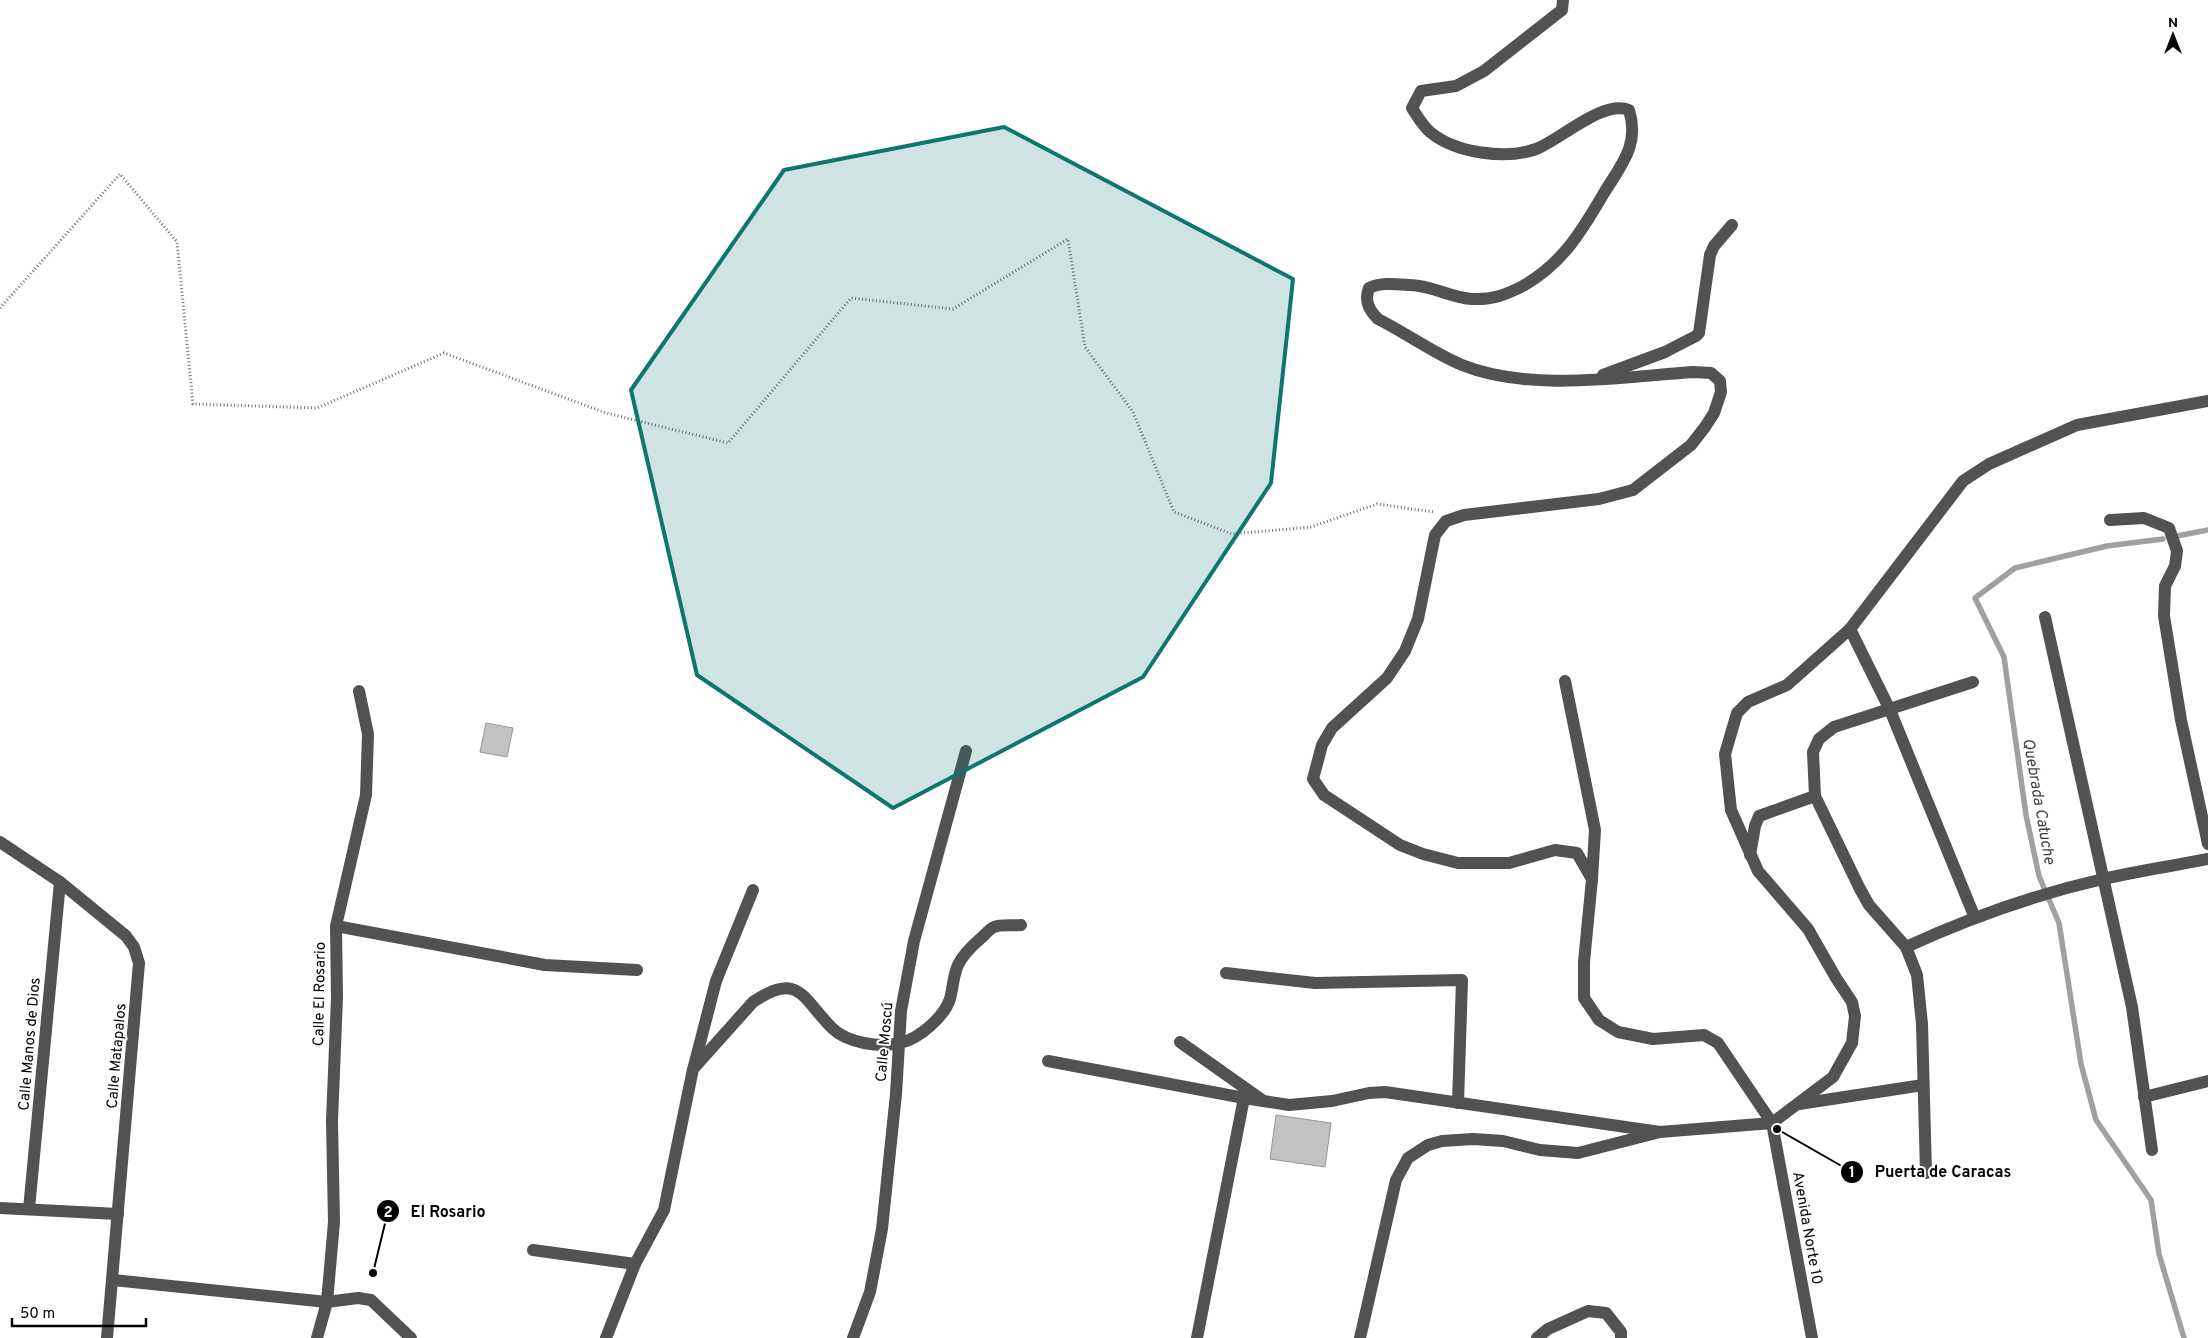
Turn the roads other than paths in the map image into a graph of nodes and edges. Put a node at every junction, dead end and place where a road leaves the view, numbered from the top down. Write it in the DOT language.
graph roads {
  1 [pos="1564,0"];
  2 [pos="1732,225"];
  3 [pos="1592,379"];
  4 [pos="2208,401"];
  5 [pos="2110,520"];
  6 [pos="2045,617"];
  7 [pos="1850,629"];
  8 [pos="1565,681"];
  9 [pos="1972,682"];
  10 [pos="359,691"];
  11 [pos="1890,710"];
  12 [pos="966,751"];
  13 [pos="1815,796"];
  14 [pos="0,842"];
  15 [pos="2208,844"];
  16 [pos="1750,856"];
  17 [pos="2208,859"];
  18 [pos="1592,879"];
  19 [pos="2103,879"];
  20 [pos="60,882"];
  21 [pos="753,890"];
  22 [pos="1975,918"];
  23 [pos="1021,925"];
  24 [pos="336,926"];
  25 [pos="1906,947"];
  26 [pos="638,970"];
  27 [pos="1226,973"];
  28 [pos="1180,1042"];
  29 [pos="899,1044"];
  30 [pos="1048,1061"];
  31 [pos="694,1069"];
  32 [pos="2208,1081"];
  33 [pos="1923,1085"];
  34 [pos="2144,1097"];
  35 [pos="1244,1098"];
  36 [pos="1264,1101"];
  37 [pos="1458,1103"];
  38 [pos="1796,1105"];
  39 [pos="1772,1123"];
  40 [pos="1660,1132"];
  41 [pos="2152,1150"];
  42 [pos="1926,1173"];
  43 [pos="0,1208"];
  44 [pos="29,1209"];
  45 [pos="118,1214"];
  46 [pos="533,1250"];
  47 [pos="635,1264"];
  48 [pos="113,1280"];
  49 [pos="327,1302"];
  50 [pos="107,1338"];
  51 [pos="317,1338"];
  52 [pos="411,1338"];
  53 [pos="606,1338"];
  54 [pos="853,1338"];
  55 [pos="1197,1338"];
  56 [pos="1360,1338"];
  57 [pos="1537,1338"];
  58 [pos="1621,1338"];
  59 [pos="1812,1338"];
  1 -- 3 [label="street"];
  2 -- 3 [label="street"];
  3 -- 18 [label="street"];
  4 -- 7 [label="street"];
  5 -- 15 [label="street"];
  6 -- 19 [label="street"];
  7 -- 11 [label="street"];
  7 -- 16 [label="street"];
  8 -- 18 [label="street"];
  9 -- 11 [label="street"];
  10 -- 24 [label="street, Calle El Rosario"];
  11 -- 13 [label="street"];
  11 -- 22 [label="street"];
  12 -- 29 [label="street, Calle Moscú"];
  13 -- 16 [label="street"];
  13 -- 25 [label="street"];
  14 -- 20 [label="street, Calle Matapalos"];
  16 -- 38 [label="street"];
  17 -- 19 [label="street"];
  18 -- 39 [label="street"];
  19 -- 22 [label="street"];
  19 -- 34 [label="street"];
  20 -- 44 [label="street, Calle Manos de Dios"];
  20 -- 45 [label="street, Calle Matapalos"];
  21 -- 31 [label="street"];
  22 -- 25 [label="street"];
  23 -- 29 [label="street"];
  24 -- 26 [label="street"];
  24 -- 49 [label="street, Calle El Rosario"];
  25 -- 33 [label="street"];
  27 -- 37 [label="street"];
  28 -- 36 [label="street"];
  29 -- 31 [label="street"];
  29 -- 54 [label="street, Calle Moscú"];
  30 -- 35 [label="street"];
  31 -- 47 [label="street"];
  32 -- 34 [label="street"];
  33 -- 38 [label="street"];
  33 -- 42 [label="street"];
  34 -- 41 [label="street"];
  35 -- 36 [label="street"];
  35 -- 55 [label="street"];
  36 -- 37 [label="street"];
  37 -- 40 [label="street"];
  38 -- 39 [label="street"];
  39 -- 40 [label="street"];
  39 -- 59 [label="street, Avenida Norte 10"];
  40 -- 56 [label="street"];
  43 -- 44 [label="street"];
  44 -- 45 [label="street"];
  45 -- 48 [label="street, Calle Matapalos"];
  46 -- 47 [label="street"];
  47 -- 53 [label="street"];
  48 -- 49 [label="street"];
  48 -- 50 [label="street, Calle Matapalos"];
  49 -- 51 [label="street, Calle El Rosario"];
  49 -- 52 [label="street"];
  57 -- 58 [label="street"];
}
